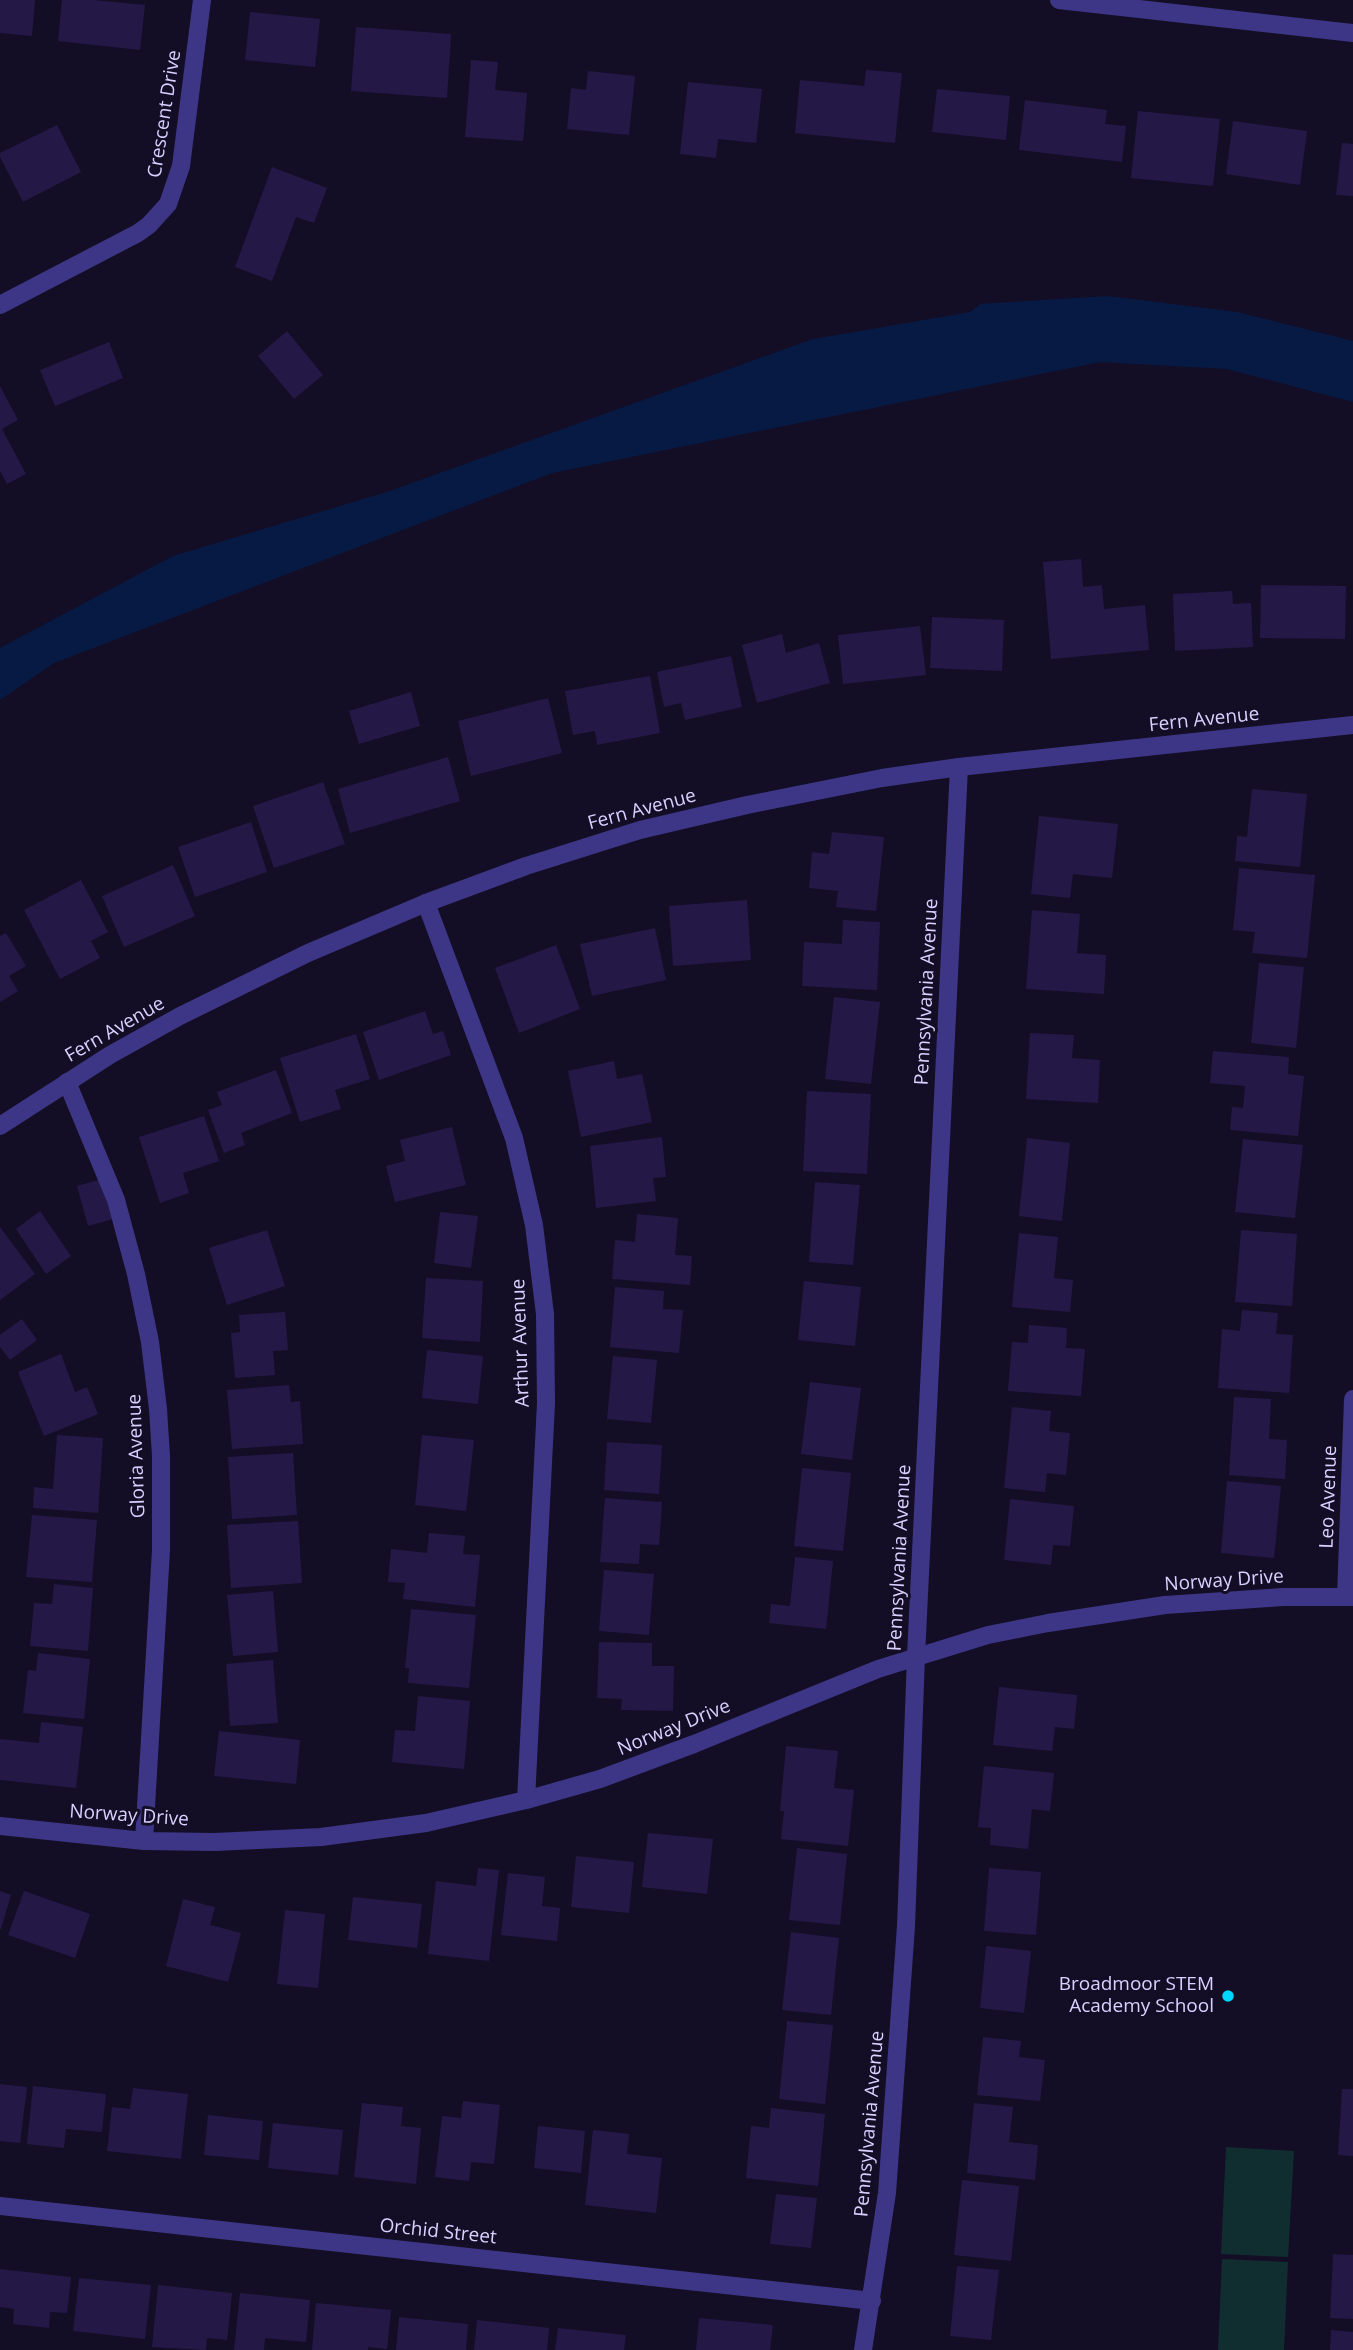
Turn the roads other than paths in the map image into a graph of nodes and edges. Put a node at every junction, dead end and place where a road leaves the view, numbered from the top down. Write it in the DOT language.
graph roads {
  1 [pos="202,0"];
  2 [pos="1059,0"];
  3 [pos="1097,2"];
  4 [pos="1353,33"];
  5 [pos="0,305"];
  6 [pos="1353,725"];
  7 [pos="960,767"];
  8 [pos="426,903"];
  9 [pos="67,1082"];
  10 [pos="0,1126"];
  11 [pos="1353,1399"];
  12 [pos="1350,1597"];
  13 [pos="916,1656"];
  14 [pos="526,1800"];
  15 [pos="0,1826"];
  16 [pos="144,1841"];
  17 [pos="0,2206"];
  18 [pos="872,2301"];
  19 [pos="863,2350"];
  1 -- 5 [label="street, Crescent Drive"];
  2 -- 3 [label="street"];
  3 -- 4 [label="street"];
  6 -- 7 [label="street, Fern Avenue"];
  7 -- 8 [label="street, Fern Avenue"];
  7 -- 13 [label="street, Pennsylvania Avenue"];
  8 -- 9 [label="street, Fern Avenue"];
  8 -- 14 [label="street, Arthur Avenue"];
  9 -- 10 [label="street, Fern Avenue"];
  9 -- 16 [label="street, Gloria Avenue"];
  11 -- 12 [label="street, Leo Avenue"];
  12 -- 13 [label="street, Norway Drive"];
  13 -- 14 [label="street, Norway Drive"];
  13 -- 18 [label="street, Pennsylvania Avenue"];
  14 -- 16 [label="street, Norway Drive"];
  15 -- 16 [label="street, Norway Drive"];
  17 -- 18 [label="street, Orchid Street"];
  18 -- 19 [label="street, Pennsylvania Avenue"];
}
